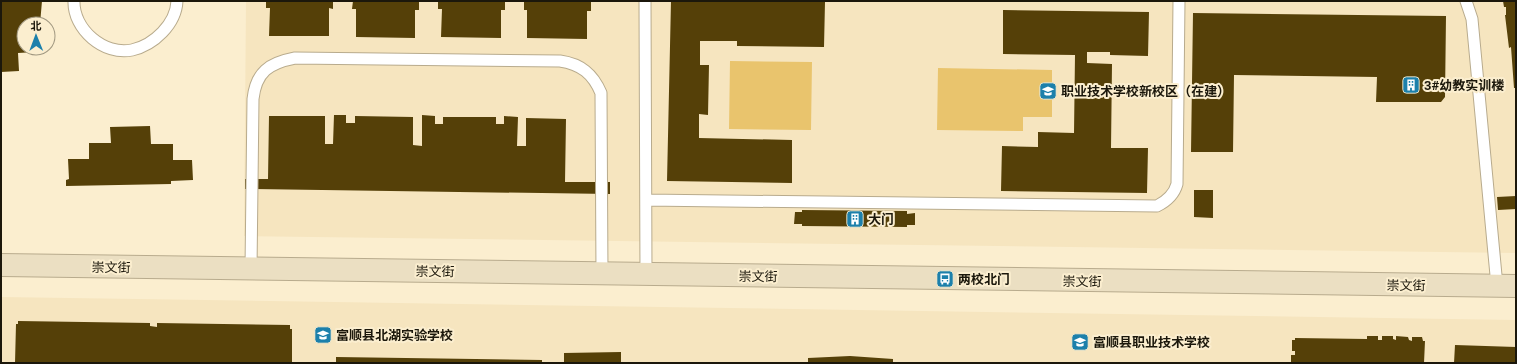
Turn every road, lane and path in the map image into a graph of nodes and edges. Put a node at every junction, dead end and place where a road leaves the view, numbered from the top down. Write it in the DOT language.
graph roads {
  1 [pos="74,1"];
  2 [pos="177,1"];
  3 [pos="645,1"];
  4 [pos="1179,1"];
  5 [pos="1466,1"];
  6 [pos="646,200"];
  7 [pos="1,265"];
  8 [pos="251,269"];
  9 [pos="602,274"];
  10 [pos="646,274"];
  11 [pos="1507,286"];
  1 -- 2 [label="lane"];
  3 -- 6 [label="lane"];
  4 -- 6 [label="lane"];
  5 -- 11 [label="lane"];
  6 -- 10 [label="lane"];
  7 -- 8 [label="street, 崇文街"];
  8 -- 9 [label="street, 崇文街"];
  8 -- 9 [label="lane"];
  9 -- 10 [label="street, 崇文街"];
  10 -- 11 [label="street, 崇文街"];
}
